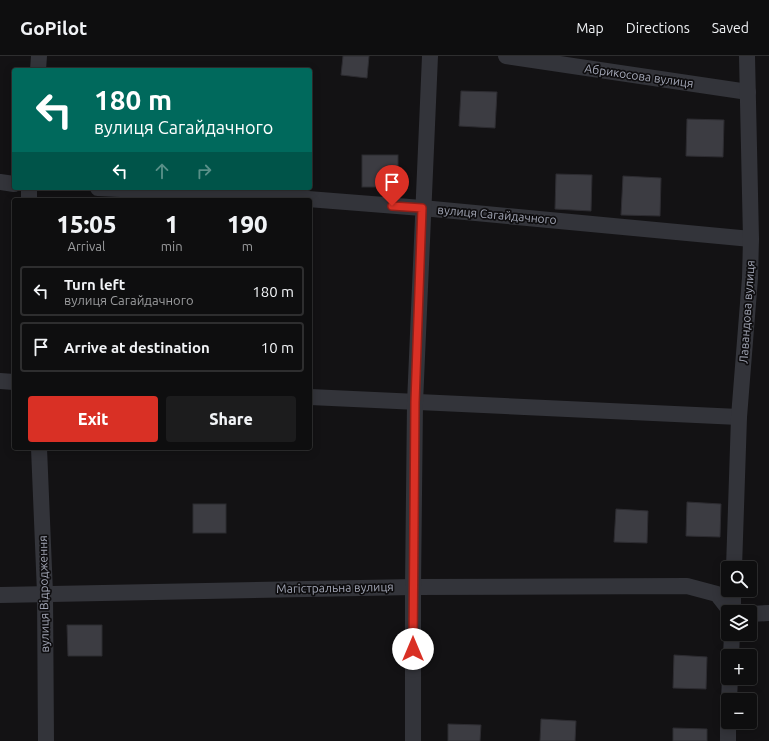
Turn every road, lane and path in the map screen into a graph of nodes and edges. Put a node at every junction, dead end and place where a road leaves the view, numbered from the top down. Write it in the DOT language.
graph roads {
  1 [pos="39,56"];
  2 [pos="430,56"];
  3 [pos="506,56"];
  4 [pos="748,56"];
  5 [pos="38,68"];
  6 [pos="748,92"];
  7 [pos="0,182"];
  8 [pos="12,184"];
  9 [pos="141,190"];
  10 [pos="295,198"];
  11 [pos="312,199"];
  12 [pos="422,208"];
  13 [pos="751,239"];
  14 [pos="0,381"];
  15 [pos="12,382"];
  16 [pos="312,397"];
  17 [pos="415,402"];
  18 [pos="739,417"];
  19 [pos="39,450"];
  20 [pos="734,561"];
  21 [pos="413,587"];
  22 [pos="45,593"];
  23 [pos="0,595"];
  24 [pos="726,605"];
  25 [pos="769,613"];
  26 [pos="757,614"];
  27 [pos="728,729"];
  28 [pos="46,741"];
  29 [pos="413,741"];
  30 [pos="728,741"];
  1 -- 5 [label="street"];
  2 -- 12 [label="street"];
  3 -- 6 [label="street, Абрикосова вулиця"];
  4 -- 6 [label="street, Лавандова вулиця"];
  6 -- 13 [label="street, Лавандова вулиця"];
  7 -- 8 [label="street"];
  9 -- 10 [label="street, вулиця Сагайдачного"];
  11 -- 12 [label="street, вулиця Сагайдачного"];
  12 -- 13 [label="street, вулиця Сагайдачного"];
  12 -- 17 [label="street"];
  13 -- 18 [label="street, Лавандова вулиця"];
  14 -- 15 [label="street"];
  16 -- 17 [label="street"];
  17 -- 18 [label="street"];
  17 -- 21 [label="street"];
  18 -- 20 [label="street, Лавандова вулиця"];
  19 -- 22 [label="street, вулиця Відродження"];
  21 -- 22 [label="street, Магістральна вулиця"];
  21 -- 24 [label="street, Магістральна вулиця"];
  21 -- 29 [label="street"];
  22 -- 23 [label="street, Магістральна вулиця"];
  22 -- 28 [label="street, вулиця Відродження"];
  25 -- 26 [label="street"];
  27 -- 30 [label="street"];
}
